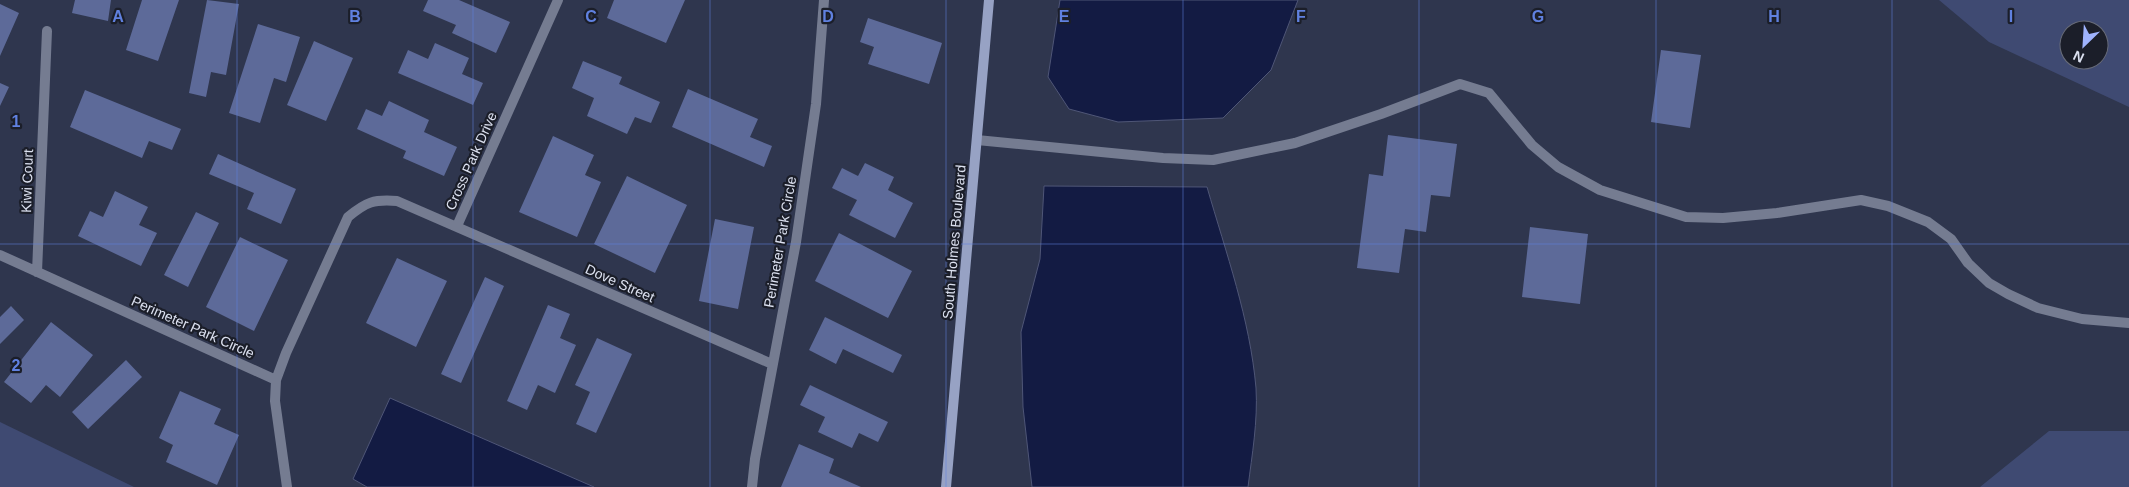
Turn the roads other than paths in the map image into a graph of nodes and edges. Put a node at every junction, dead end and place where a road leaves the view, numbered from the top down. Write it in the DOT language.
graph roads {
  1 [pos="558,0"];
  2 [pos="824,0"];
  3 [pos="989,0"];
  4 [pos="47,31"];
  5 [pos="977,140"];
  6 [pos="457,226"];
  7 [pos="0,255"];
  8 [pos="37,272"];
  9 [pos="2129,323"];
  10 [pos="772,364"];
  11 [pos="276,380"];
  12 [pos="287,487"];
  13 [pos="752,487"];
  14 [pos="946,487"];
  1 -- 6 [label="street, Cross Park Drive"];
  2 -- 10 [label="street, Perimeter Park Circle"];
  3 -- 5 [label="main road, South Holmes Boulevard"];
  4 -- 8 [label="street, Kiwi Court"];
  5 -- 9 [label="street"];
  5 -- 14 [label="main road, South Holmes Boulevard"];
  6 -- 10 [label="street, Dove Street"];
  6 -- 11 [label="street, Cross Park Drive"];
  7 -- 8 [label="street, Perimeter Park Circle"];
  8 -- 11 [label="street, Perimeter Park Circle"];
  10 -- 13 [label="street, Perimeter Park Circle"];
  11 -- 12 [label="street"];
}
